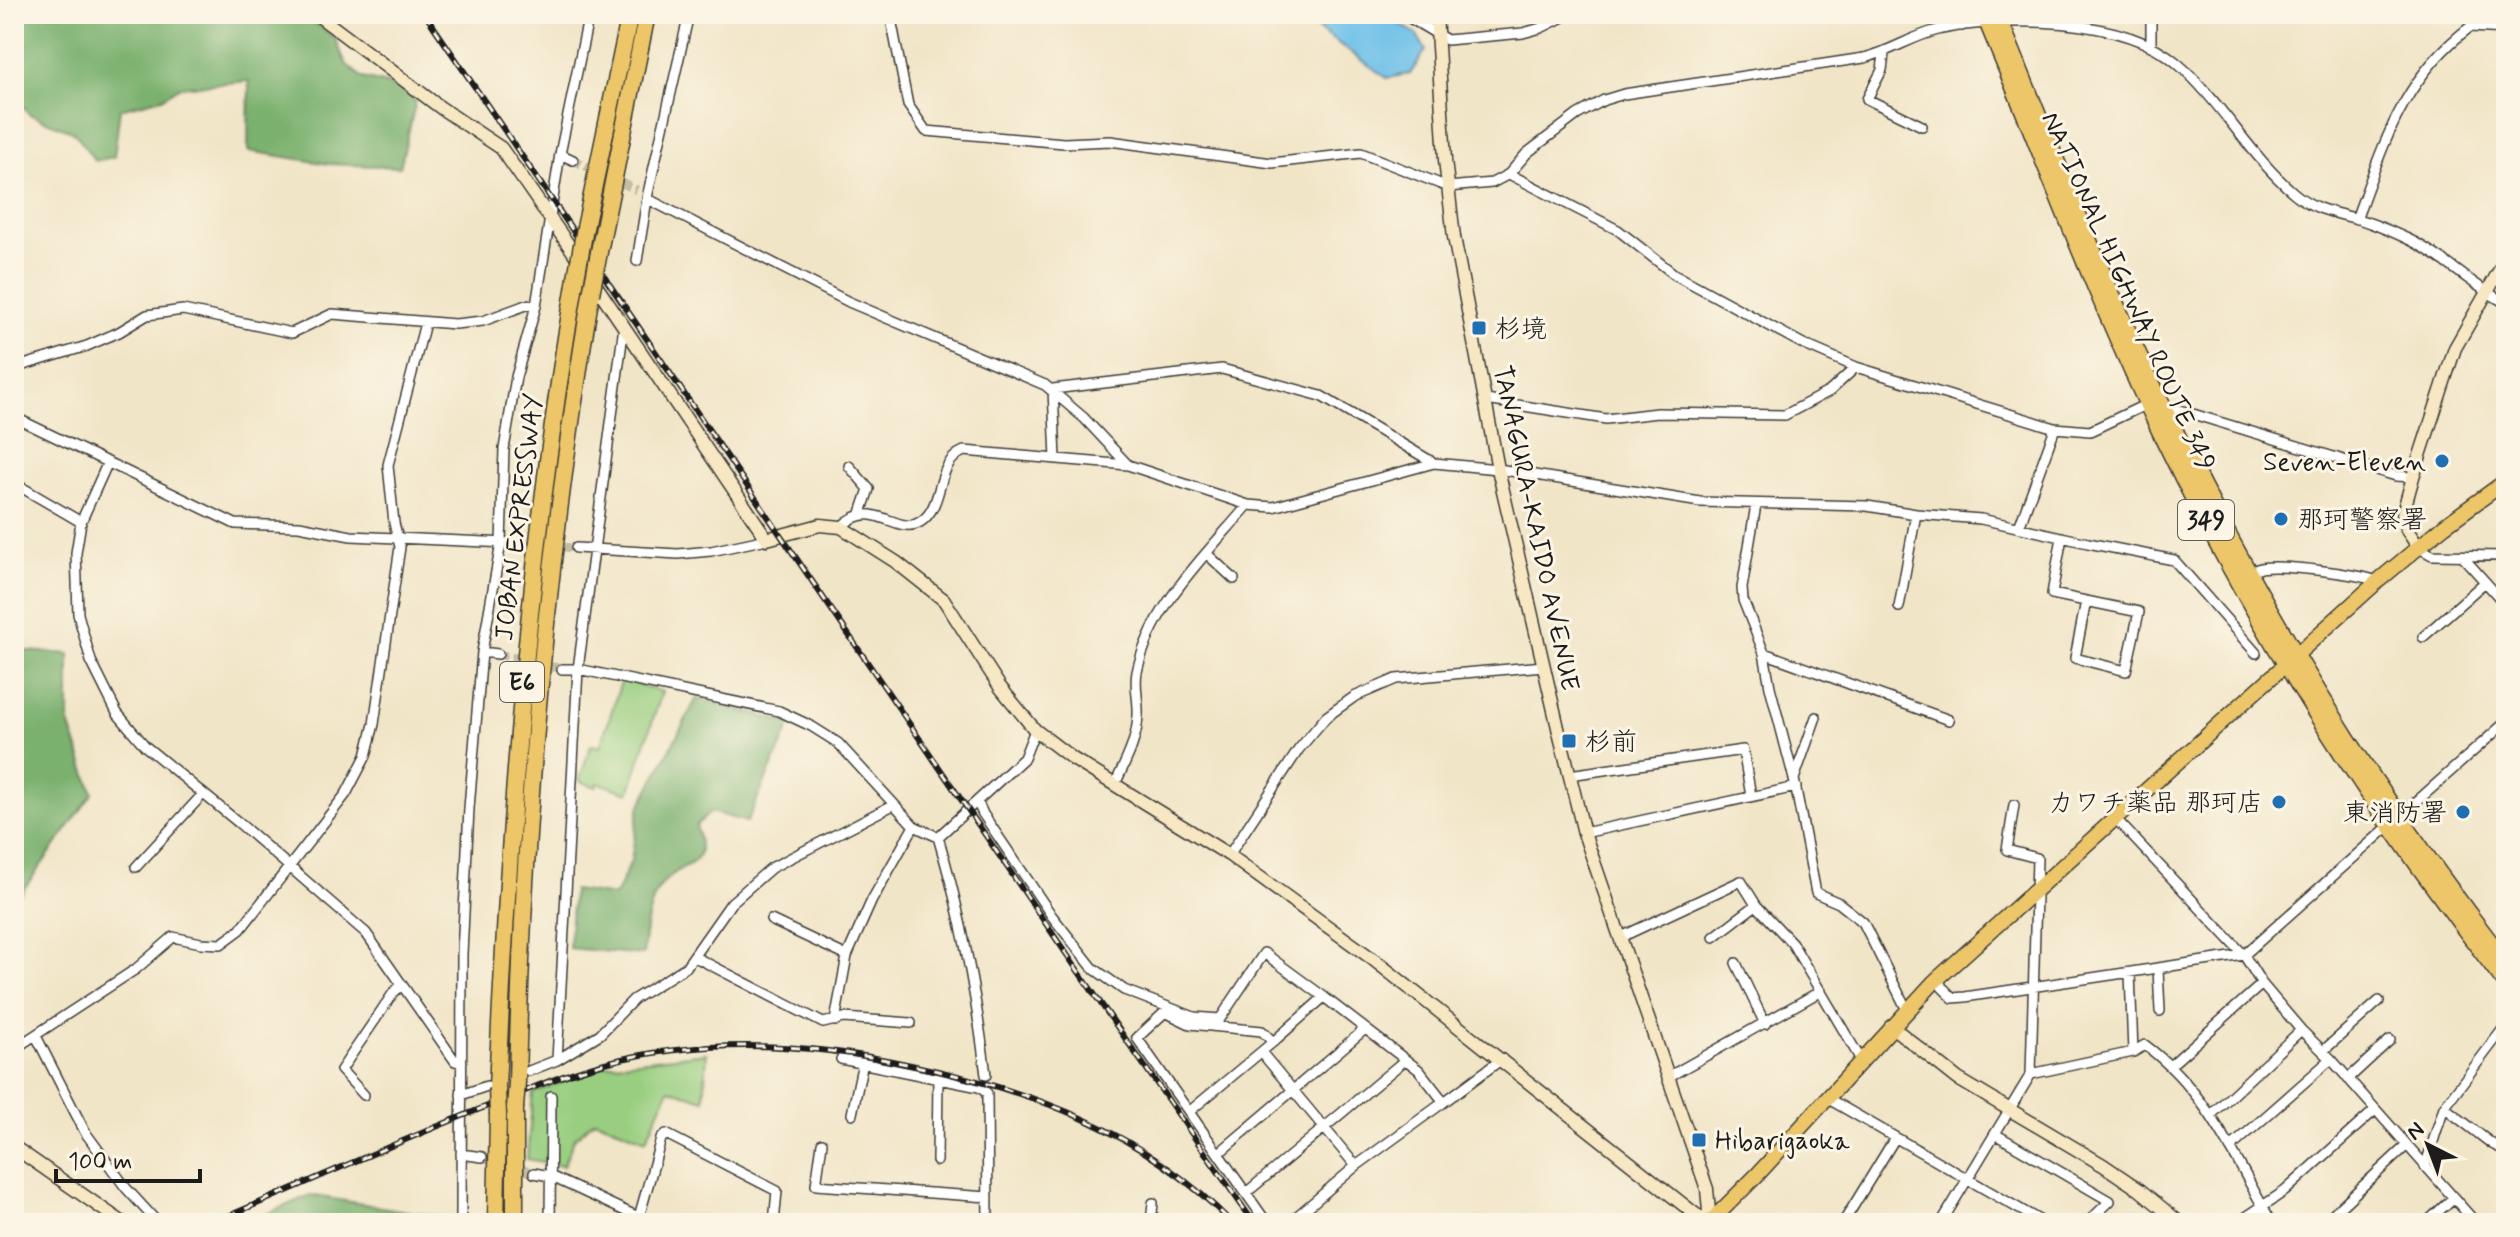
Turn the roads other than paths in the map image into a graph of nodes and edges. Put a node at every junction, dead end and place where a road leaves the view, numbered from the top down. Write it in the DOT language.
graph roads {
  1 [pos="316,14"];
  2 [pos="589,14"];
  3 [pos="630,14"];
  4 [pos="647,14"];
  5 [pos="689,14"];
  6 [pos="890,14"];
  7 [pos="1403,14"];
  8 [pos="1436,14"];
  9 [pos="1569,14"];
  10 [pos="1954,14"];
  11 [pos="2151,14"];
  12 [pos="1992,18"];
  13 [pos="1962,26"];
  14 [pos="2506,29"];
  15 [pos="1436,34"];
  16 [pos="2151,45"];
  17 [pos="1884,54"];
  18 [pos="1922,126"];
  19 [pos="560,154"];
  20 [pos="573,160"];
  21 [pos="1509,174"];
  22 [pos="1448,187"];
  23 [pos="644,194"];
  24 [pos="549,215"];
  25 [pos="2356,219"];
  26 [pos="2506,259"];
  27 [pos="637,261"];
  28 [pos="2484,293"];
  29 [pos="2506,303"];
  30 [pos="536,306"];
  31 [pos="425,323"];
  32 [pos="624,326"];
  33 [pos="1856,367"];
  34 [pos="14,368"];
  35 [pos="1053,389"];
  36 [pos="1486,400"];
  37 [pos="2155,406"];
  38 [pos="14,417"];
  39 [pos="2055,428"];
  40 [pos="1056,459"];
  41 [pos="108,462"];
  42 [pos="1434,463"];
  43 [pos="1128,465"];
  44 [pos="849,466"];
  45 [pos="1498,469"];
  46 [pos="2413,477"];
  47 [pos="2506,481"];
  48 [pos="14,483"];
  49 [pos="1248,505"];
  50 [pos="1756,505"];
  51 [pos="861,513"];
  52 [pos="1916,514"];
  53 [pos="81,522"];
  54 [pos="841,527"];
  55 [pos="2019,527"];
  56 [pos="398,537"];
  57 [pos="2062,537"];
  58 [pos="767,539"];
  59 [pos="504,543"];
  60 [pos="576,548"];
  61 [pos="2419,548"];
  62 [pos="592,549"];
  63 [pos="1207,554"];
  64 [pos="2462,556"];
  65 [pos="2506,556"];
  66 [pos="2249,573"];
  67 [pos="1234,579"];
  68 [pos="2378,581"];
  69 [pos="2485,582"];
  70 [pos="2086,601"];
  71 [pos="2506,605"];
  72 [pos="1899,607"];
  73 [pos="2423,637"];
  74 [pos="482,652"];
  75 [pos="1764,653"];
  76 [pos="2256,653"];
  77 [pos="498,654"];
  78 [pos="2291,659"];
  79 [pos="1544,666"];
  80 [pos="562,669"];
  81 [pos="578,669"];
  82 [pos="1816,717"];
  83 [pos="1949,720"];
  84 [pos="2504,727"];
  85 [pos="1035,730"];
  86 [pos="1569,775"];
  87 [pos="1795,783"];
  88 [pos="1115,784"];
  89 [pos="203,794"];
  90 [pos="1751,796"];
  91 [pos="977,801"];
  92 [pos="893,805"];
  93 [pos="2014,805"];
  94 [pos="2114,817"];
  95 [pos="2394,821"];
  96 [pos="914,826"];
  97 [pos="1584,833"];
  98 [pos="938,837"];
  99 [pos="1229,855"];
  100 [pos="288,866"];
  101 [pos="136,867"];
  102 [pos="2035,889"];
  103 [pos="1756,905"];
  104 [pos="771,920"];
  105 [pos="1714,937"];
  106 [pos="1619,938"];
  107 [pos="2244,955"];
  108 [pos="847,956"];
  109 [pos="695,957"];
  110 [pos="1736,963"];
  111 [pos="2506,963"];
  112 [pos="2158,969"];
  113 [pos="2130,973"];
  114 [pos="1938,979"];
  115 [pos="2506,983"];
  116 [pos="2262,984"];
  117 [pos="401,986"];
  118 [pos="2032,987"];
  119 [pos="1821,991"];
  120 [pos="1324,997"];
  121 [pos="2379,1001"];
  122 [pos="1907,1010"];
  123 [pos="2160,1011"];
  124 [pos="835,1021"];
  125 [pos="911,1023"];
  126 [pos="1765,1024"];
  127 [pos="2506,1025"];
  128 [pos="1891,1026"];
  129 [pos="1365,1029"];
  130 [pos="2301,1030"];
  131 [pos="36,1036"];
  132 [pos="2390,1040"];
  133 [pos="1273,1042"];
  134 [pos="14,1049"];
  135 [pos="2323,1051"];
  136 [pos="1261,1052"];
  137 [pos="2133,1052"];
  138 [pos="841,1059"];
  139 [pos="1502,1059"];
  140 [pos="2331,1059"];
  141 [pos="557,1060"];
  142 [pos="1405,1060"];
  143 [pos="1861,1060"];
  144 [pos="461,1062"];
  145 [pos="863,1062"];
  146 [pos="2171,1065"];
  147 [pos="2031,1074"];
  148 [pos="986,1075"];
  149 [pos="523,1076"];
  150 [pos="1668,1077"];
  151 [pos="938,1078"];
  152 [pos="2348,1079"];
  153 [pos="492,1087"];
  154 [pos="1293,1090"];
  155 [pos="364,1095"];
  156 [pos="461,1095"];
  157 [pos="551,1096"];
  158 [pos="1827,1098"];
  159 [pos="1444,1102"];
  160 [pos="2444,1107"];
  161 [pos="2009,1110"];
  162 [pos="1190,1111"];
  163 [pos="2374,1111"];
  164 [pos="852,1114"];
  165 [pos="2211,1115"];
  166 [pos="1324,1127"];
  167 [pos="1995,1134"];
  168 [pos="1895,1138"];
  169 [pos="822,1143"];
  170 [pos="2406,1146"];
  171 [pos="14,1147"];
  172 [pos="2230,1148"];
  173 [pos="2506,1151"];
  174 [pos="1219,1153"];
  175 [pos="461,1154"];
  176 [pos="482,1157"];
  177 [pos="937,1161"];
  178 [pos="1356,1166"];
  179 [pos="2425,1167"];
  180 [pos="534,1173"];
  181 [pos="550,1176"];
  182 [pos="1966,1180"];
  183 [pos="1246,1193"];
  184 [pos="988,1197"];
  185 [pos="2453,1198"];
  186 [pos="1153,1203"];
  187 [pos="2263,1207"];
  188 [pos="639,1217"];
  189 [pos="2506,1217"];
  190 [pos="123,1223"];
  191 [pos="158,1223"];
  192 [pos="461,1223"];
  193 [pos="496,1223"];
  194 [pos="515,1223"];
  195 [pos="550,1223"];
  196 [pos="651,1223"];
  197 [pos="774,1223"];
  198 [pos="988,1223"];
  199 [pos="1151,1223"];
  200 [pos="1267,1223"];
  201 [pos="1289,1223"];
  202 [pos="1710,1223"];
  203 [pos="1843,1223"];
  204 [pos="1941,1223"];
  205 [pos="2044,1223"];
  206 [pos="2087,1223"];
  207 [pos="2180,1223"];
  208 [pos="2237,1223"];
  209 [pos="2272,1223"];
  210 [pos="2323,1223"];
  211 [pos="2426,1223"];
  212 [pos="2476,1223"];
  213 [pos="2500,1223"];
  1 -- 24 [label="street"];
  2 -- 19 [label="street"];
  3 -- 153 [label="highway, JOBAN EXPRESSWAY / E6, bridge"];
  4 -- 149 [label="highway, JOBAN EXPRESSWAY / E6, bridge"];
  5 -- 23 [label="street"];
  6 -- 22 [label="street"];
  7 -- 15 [label="street"];
  8 -- 15 [label="street, TANAGURA-KAIDO AVENUE"];
  9 -- 15 [label="street"];
  10 -- 13 [label="street"];
  11 -- 16 [label="street"];
  12 -- 13 [label="street"];
  12 -- 16 [label="street"];
  12 -- 37 [label="highway, NATIONAL HIGHWAY ROUTE 349 / 349"];
  13 -- 17 [label="street"];
  14 -- 25 [label="street"];
  15 -- 22 [label="street, TANAGURA-KAIDO AVENUE"];
  16 -- 25 [label="street"];
  17 -- 18 [label="street"];
  17 -- 21 [label="street"];
  19 -- 20 [label="street"];
  19 -- 24 [label="street"];
  21 -- 22 [label="street"];
  21 -- 33 [label="street"];
  22 -- 36 [label="street, TANAGURA-KAIDO AVENUE"];
  23 -- 27 [label="street"];
  23 -- 35 [label="street"];
  24 -- 30 [label="street"];
  24 -- 32 [label="street"];
  25 -- 28 [label="street"];
  26 -- 28 [label="street"];
  28 -- 29 [label="street"];
  28 -- 46 [label="street"];
  30 -- 31 [label="street"];
  30 -- 59 [label="street"];
  31 -- 34 [label="street"];
  31 -- 56 [label="street"];
  32 -- 58 [label="street"];
  32 -- 62 [label="street"];
  33 -- 36 [label="street"];
  33 -- 39 [label="street"];
  35 -- 40 [label="street"];
  35 -- 42 [label="street"];
  35 -- 43 [label="street"];
  36 -- 45 [label="street, TANAGURA-KAIDO AVENUE"];
  37 -- 39 [label="street"];
  37 -- 46 [label="street"];
  37 -- 66 [label="highway, NATIONAL HIGHWAY ROUTE 349 / 349"];
  37 -- 78 [label="highway, NATIONAL HIGHWAY ROUTE 349 / 349"];
  38 -- 41 [label="street"];
  39 -- 55 [label="street"];
  40 -- 43 [label="street"];
  40 -- 51 [label="street"];
  41 -- 53 [label="street"];
  41 -- 56 [label="street"];
  42 -- 45 [label="street"];
  42 -- 49 [label="street"];
  43 -- 49 [label="street"];
  44 -- 51 [label="street"];
  45 -- 50 [label="street"];
  45 -- 79 [label="street, TANAGURA-KAIDO AVENUE"];
  46 -- 61 [label="street"];
  47 -- 61 [label="main road"];
  48 -- 53 [label="street"];
  49 -- 63 [label="street"];
  50 -- 52 [label="street"];
  50 -- 75 [label="street"];
  51 -- 54 [label="street"];
  52 -- 55 [label="street"];
  52 -- 72 [label="street"];
  53 -- 89 [label="street"];
  54 -- 58 [label="street"];
  54 -- 85 [label="street"];
  55 -- 57 [label="street"];
  56 -- 59 [label="street"];
  56 -- 100 [label="street"];
  57 -- 70 [label="street"];
  57 -- 76 [label="street"];
  58 -- 62 [label="street"];
  59 -- 74 [label="street"];
  60 -- 62 [label="street"];
  61 -- 64 [label="street"];
  61 -- 68 [label="main road"];
  62 -- 81 [label="street"];
  63 -- 67 [label="street"];
  63 -- 88 [label="street"];
  64 -- 65 [label="street"];
  64 -- 69 [label="street"];
  66 -- 68 [label="street"];
  66 -- 78 [label="highway, NATIONAL HIGHWAY ROUTE 349 / 349"];
  68 -- 78 [label="main road"];
  69 -- 71 [label="street"];
  69 -- 73 [label="street"];
  70 -- 70 [label="street"];
  74 -- 77 [label="street"];
  74 -- 144 [label="street"];
  75 -- 83 [label="street"];
  75 -- 87 [label="street"];
  78 -- 94 [label="main road"];
  78 -- 95 [label="highway, NATIONAL HIGHWAY ROUTE 349 / 349"];
  79 -- 86 [label="street, TANAGURA-KAIDO AVENUE"];
  79 -- 99 [label="street"];
  80 -- 81 [label="street"];
  81 -- 92 [label="street"];
  81 -- 141 [label="street"];
  82 -- 87 [label="street"];
  84 -- 95 [label="street"];
  85 -- 88 [label="street"];
  85 -- 91 [label="street"];
  86 -- 90 [label="street"];
  86 -- 97 [label="street, TANAGURA-KAIDO AVENUE"];
  87 -- 90 [label="street"];
  87 -- 122 [label="street"];
  88 -- 99 [label="street"];
  89 -- 100 [label="street"];
  89 -- 101 [label="street"];
  90 -- 97 [label="street"];
  91 -- 98 [label="street"];
  91 -- 120 [label="street"];
  92 -- 96 [label="street"];
  92 -- 109 [label="street"];
  93 -- 102 [label="street"];
  94 -- 102 [label="main road"];
  94 -- 107 [label="street"];
  95 -- 107 [label="street"];
  95 -- 111 [label="highway, NATIONAL HIGHWAY ROUTE 349 / 349"];
  95 -- 115 [label="highway, NATIONAL HIGHWAY ROUTE 349 / 349"];
  96 -- 98 [label="street"];
  96 -- 108 [label="street"];
  97 -- 106 [label="street, TANAGURA-KAIDO AVENUE"];
  98 -- 148 [label="street"];
  99 -- 139 [label="street"];
  100 -- 117 [label="street"];
  100 -- 131 [label="street"];
  102 -- 114 [label="main road"];
  102 -- 118 [label="street"];
  103 -- 105 [label="street"];
  103 -- 106 [label="street"];
  103 -- 119 [label="street"];
  104 -- 108 [label="street"];
  106 -- 150 [label="street, TANAGURA-KAIDO AVENUE"];
  107 -- 112 [label="street"];
  107 -- 116 [label="street"];
  108 -- 124 [label="street"];
  109 -- 124 [label="street"];
  109 -- 141 [label="street"];
  110 -- 126 [label="street"];
  112 -- 113 [label="street"];
  112 -- 123 [label="street"];
  113 -- 118 [label="street"];
  113 -- 137 [label="street"];
  114 -- 118 [label="street"];
  114 -- 122 [label="main road"];
  116 -- 130 [label="street"];
  116 -- 146 [label="street"];
  117 -- 144 [label="street"];
  117 -- 155 [label="street"];
  118 -- 147 [label="street"];
  119 -- 126 [label="street"];
  119 -- 143 [label="street"];
  120 -- 129 [label="street"];
  120 -- 133 [label="street"];
  121 -- 135 [label="street"];
  122 -- 128 [label="main road"];
  124 -- 125 [label="street"];
  126 -- 150 [label="street"];
  127 -- 160 [label="street"];
  128 -- 143 [label="main road"];
  128 -- 161 [label="street"];
  129 -- 142 [label="street"];
  129 -- 154 [label="street"];
  130 -- 135 [label="street"];
  130 -- 165 [label="street"];
  131 -- 134 [label="street"];
  131 -- 191 [label="street"];
  132 -- 152 [label="street"];
  133 -- 136 [label="street"];
  133 -- 162 [label="street"];
  135 -- 140 [label="street"];
  136 -- 154 [label="street"];
  136 -- 162 [label="street"];
  137 -- 146 [label="street"];
  137 -- 147 [label="street"];
  138 -- 145 [label="street"];
  139 -- 159 [label="street"];
  139 -- 202 [label="street"];
  140 -- 152 [label="street"];
  140 -- 172 [label="street"];
  141 -- 149 [label="street"];
  142 -- 159 [label="street"];
  142 -- 166 [label="street"];
  143 -- 158 [label="main road"];
  144 -- 156 [label="street"];
  145 -- 151 [label="street"];
  145 -- 164 [label="street"];
  146 -- 165 [label="street"];
  147 -- 161 [label="street"];
  149 -- 194 [label="highway, JOBAN EXPRESSWAY / E6, bridge"];
  150 -- 202 [label="street, TANAGURA-KAIDO AVENUE"];
  151 -- 177 [label="street"];
  151 -- 184 [label="street"];
  152 -- 163 [label="street"];
  153 -- 156 [label="street"];
  153 -- 193 [label="highway, JOBAN EXPRESSWAY / E6, bridge"];
  154 -- 166 [label="street"];
  154 -- 174 [label="street"];
  156 -- 175 [label="street"];
  157 -- 181 [label="street"];
  158 -- 168 [label="street"];
  158 -- 202 [label="main road"];
  159 -- 178 [label="street"];
  160 -- 173 [label="street"];
  160 -- 179 [label="street"];
  161 -- 167 [label="street"];
  161 -- 207 [label="street"];
  162 -- 174 [label="street"];
  163 -- 170 [label="street"];
  163 -- 187 [label="street"];
  165 -- 172 [label="street"];
  166 -- 178 [label="street"];
  166 -- 183 [label="street"];
  167 -- 182 [label="street"];
  167 -- 206 [label="street"];
  168 -- 182 [label="street"];
  168 -- 203 [label="street"];
  169 -- 184 [label="street"];
  170 -- 179 [label="street"];
  170 -- 210 [label="street"];
  171 -- 190 [label="street"];
  172 -- 187 [label="street"];
  174 -- 183 [label="street"];
  175 -- 176 [label="street"];
  175 -- 192 [label="street"];
  178 -- 201 [label="street"];
  179 -- 185 [label="street"];
  180 -- 181 [label="street"];
  181 -- 188 [label="street"];
  181 -- 195 [label="street"];
  182 -- 204 [label="street"];
  182 -- 205 [label="street"];
  183 -- 200 [label="street"];
  184 -- 198 [label="street"];
  185 -- 211 [label="street"];
  185 -- 212 [label="street"];
  186 -- 199 [label="street"];
  187 -- 208 [label="street"];
  187 -- 209 [label="street"];
  188 -- 196 [label="street"];
  188 -- 197 [label="street"];
  189 -- 213 [label="street"];
}
